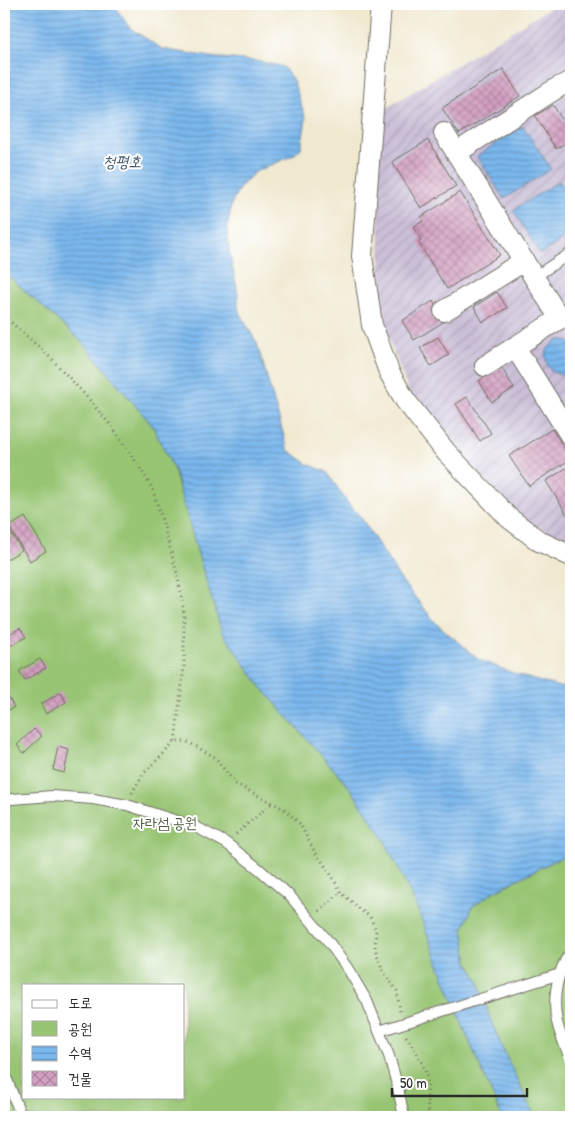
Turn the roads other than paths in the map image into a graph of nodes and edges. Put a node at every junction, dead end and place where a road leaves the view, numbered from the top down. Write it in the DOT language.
graph roads {
  1 [pos="380,4"];
  2 [pos="571,81"];
  3 [pos="444,132"];
  4 [pos="456,153"];
  5 [pos="571,253"];
  6 [pos="529,269"];
  7 [pos="444,311"];
  8 [pos="566,315"];
  9 [pos="515,347"];
  10 [pos="485,366"];
  11 [pos="571,437"];
  12 [pos="571,556"];
  13 [pos="4,802"];
  14 [pos="571,952"];
  15 [pos="560,974"];
  16 [pos="379,1031"];
  17 [pos="571,1062"];
  18 [pos="4,1072"];
  19 [pos="22,1117"];
  20 [pos="404,1117"];
  1 -- 12 [label="street"];
  2 -- 4 [label="street"];
  3 -- 4 [label="street"];
  4 -- 6 [label="street"];
  5 -- 6 [label="lane"];
  6 -- 7 [label="street"];
  6 -- 8 [label="street"];
  8 -- 9 [label="street"];
  9 -- 10 [label="street"];
  9 -- 11 [label="street"];
  13 -- 16 [label="lane"];
  14 -- 15 [label="lane"];
  15 -- 16 [label="lane"];
  15 -- 17 [label="lane"];
  16 -- 20 [label="lane"];
  18 -- 19 [label="lane"];
}
